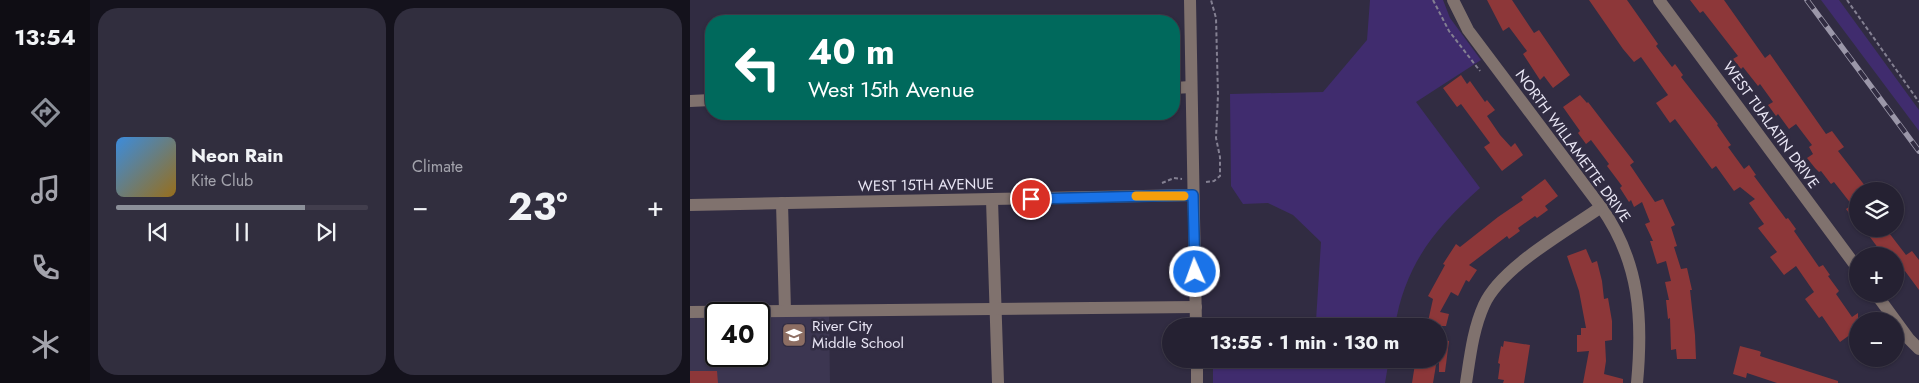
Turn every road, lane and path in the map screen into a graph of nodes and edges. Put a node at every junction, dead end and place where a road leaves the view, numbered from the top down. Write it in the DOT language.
graph roads {
  1 [pos="1190,0"];
  2 [pos="1211,0"];
  3 [pos="1433,0"];
  4 [pos="1452,0"];
  5 [pos="1659,0"];
  6 [pos="1847,0"];
  7 [pos="1480,71"];
  8 [pos="1191,87"];
  9 [pos="1180,88"];
  10 [pos="705,100"];
  11 [pos="690,101"];
  12 [pos="1919,102"];
  13 [pos="1210,182"];
  14 [pos="1193,195"];
  15 [pos="992,200"];
  16 [pos="782,203"];
  17 [pos="690,205"];
  18 [pos="1601,208"];
  19 [pos="1849,257"];
  20 [pos="1882,302"];
  21 [pos="1196,307"];
  22 [pos="995,309"];
  23 [pos="785,311"];
  24 [pos="690,312"];
  25 [pos="1196,318"];
  26 [pos="1919,349"];
  27 [pos="1197,368"];
  28 [pos="998,383"];
  29 [pos="1197,383"];
  30 [pos="1466,383"];
  31 [pos="1637,383"];
  1 -- 8 [label="street"];
  2 -- 13 [label="path"];
  3 -- 7 [label="path"];
  4 -- 18 [label="street, NORTH WILLAMETTE DRIVE"];
  5 -- 19 [label="street, WEST TUALATIN DRIVE"];
  6 -- 12 [label="path"];
  8 -- 9 [label="street"];
  8 -- 14 [label="street"];
  10 -- 11 [label="street"];
  14 -- 15 [label="street, WEST 15TH AVENUE"];
  14 -- 21 [label="street"];
  15 -- 16 [label="street, WEST 15TH AVENUE"];
  15 -- 22 [label="street"];
  16 -- 17 [label="street, WEST 15TH AVENUE"];
  16 -- 23 [label="street"];
  18 -- 30 [label="street"];
  18 -- 31 [label="street, NORTH WILLAMETTE DRIVE"];
  20 -- 26 [label="street"];
  21 -- 22 [label="street"];
  21 -- 25 [label="street"];
  22 -- 23 [label="street"];
  22 -- 28 [label="street"];
  23 -- 24 [label="street"];
  27 -- 29 [label="street"];
}
